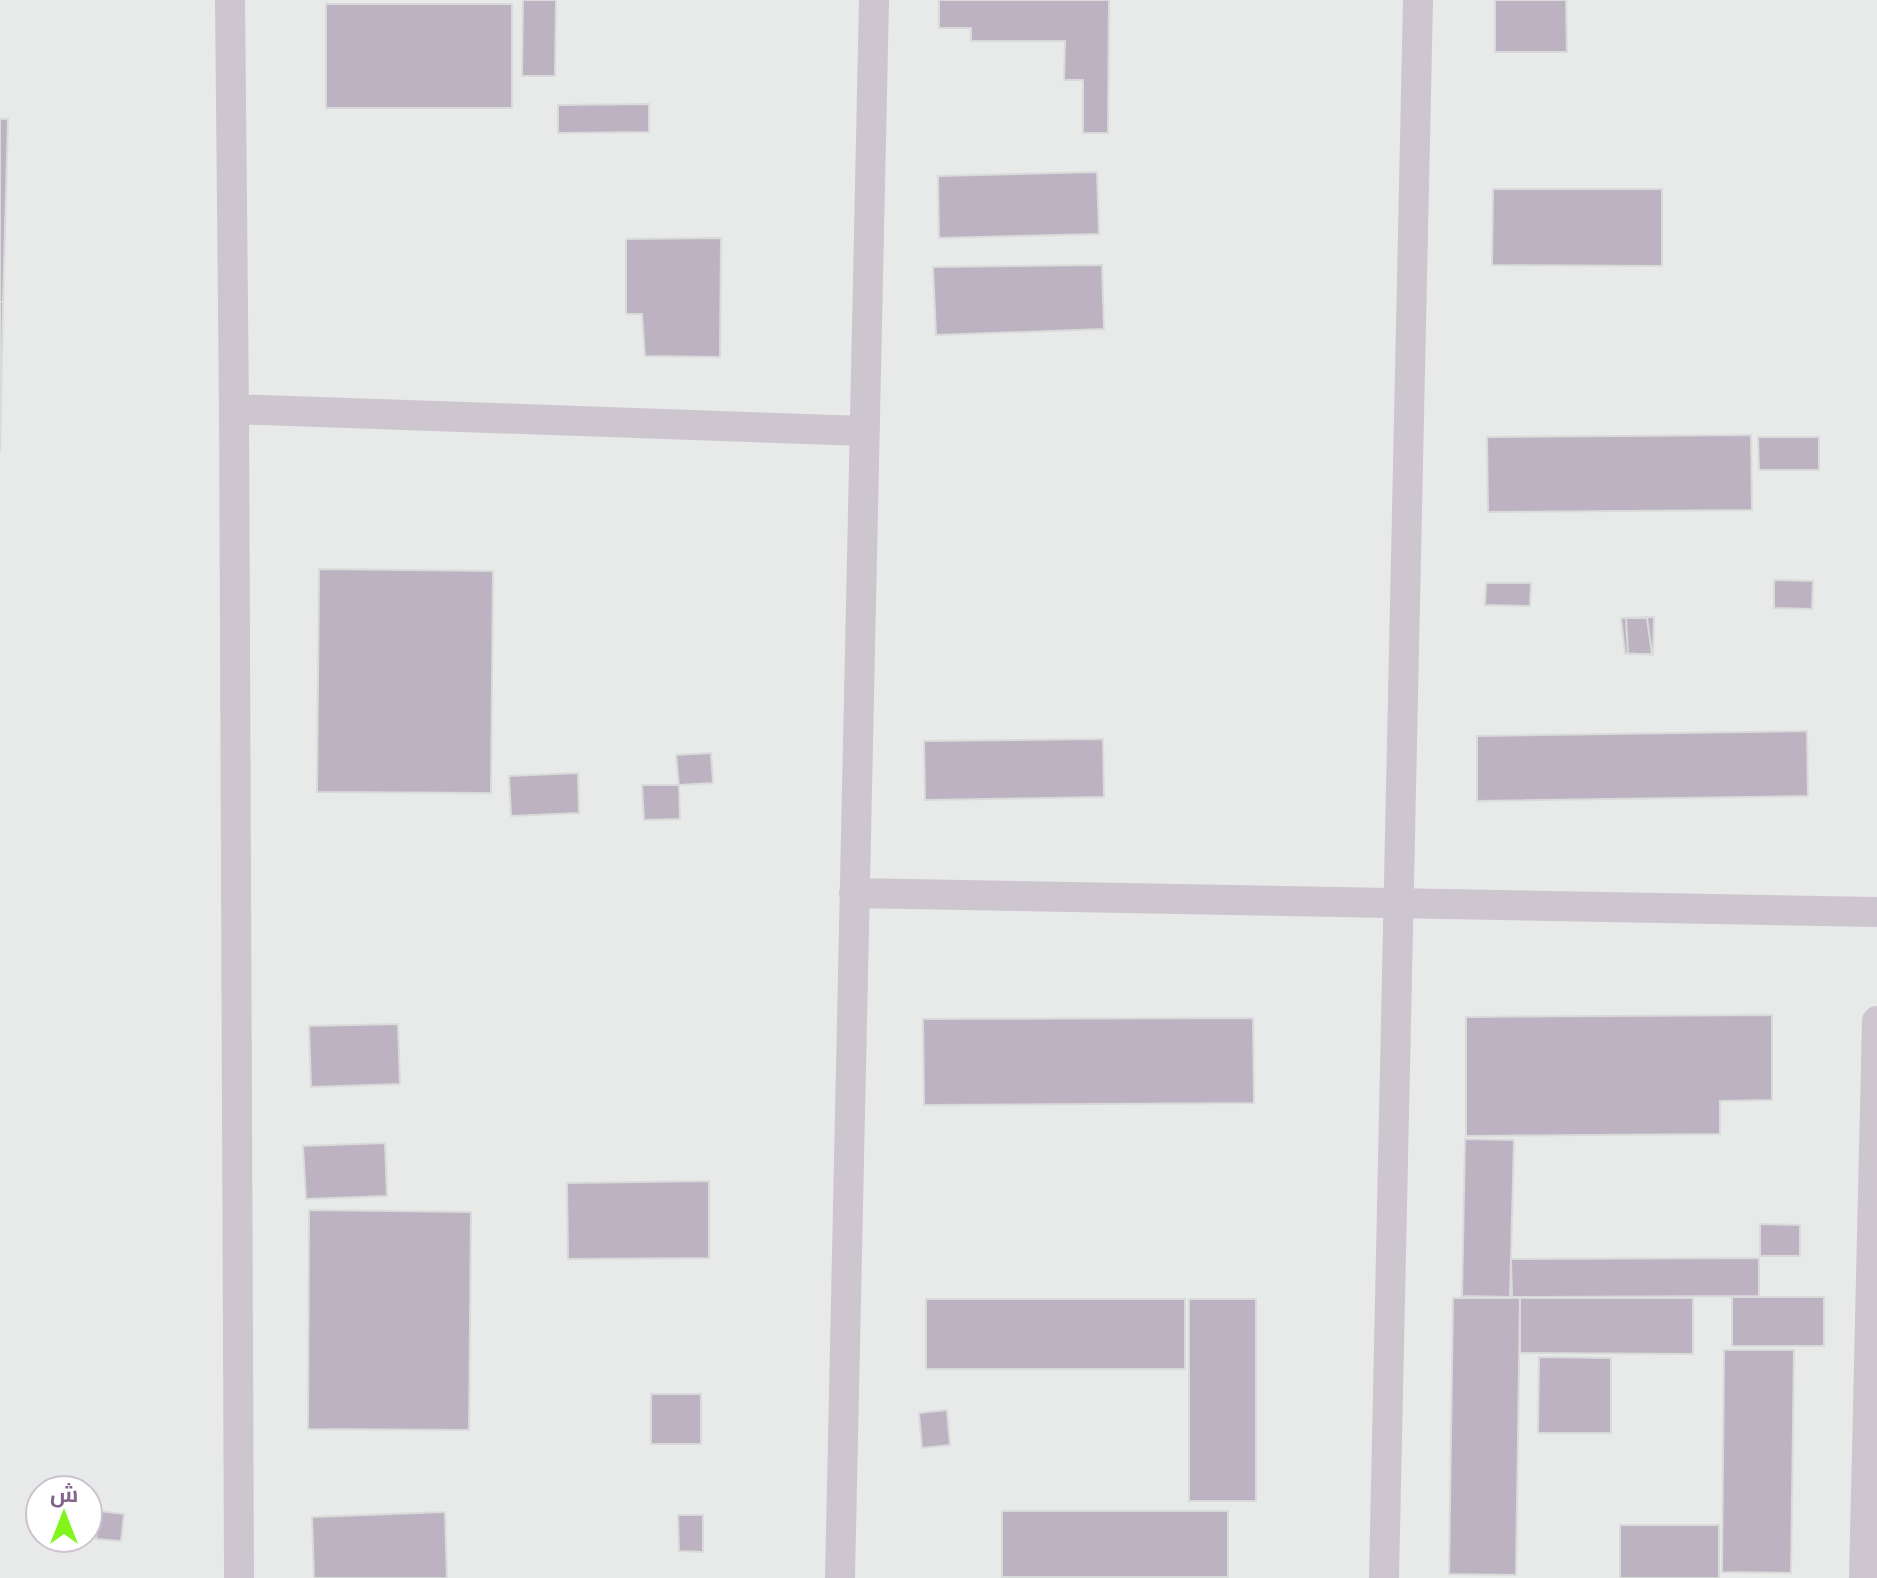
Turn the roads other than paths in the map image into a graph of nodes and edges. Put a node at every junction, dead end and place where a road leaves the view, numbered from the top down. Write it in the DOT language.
graph roads {
  1 [pos="230,0"];
  2 [pos="874,0"];
  3 [pos="1418,0"];
  4 [pos="234,409"];
  5 [pos="865,431"];
  6 [pos="854,893"];
  7 [pos="1398,904"];
  8 [pos="1877,912"];
  9 [pos="1877,1021"];
  10 [pos="239,1578"];
  11 [pos="840,1578"];
  12 [pos="1384,1578"];
  13 [pos="1864,1578"];
  1 -- 4 [label="street"];
  2 -- 5 [label="street"];
  3 -- 7 [label="street"];
  4 -- 5 [label="street"];
  4 -- 10 [label="street"];
  5 -- 6 [label="street"];
  6 -- 7 [label="street"];
  6 -- 11 [label="street"];
  7 -- 8 [label="street"];
  7 -- 12 [label="street"];
  9 -- 13 [label="street"];
}
